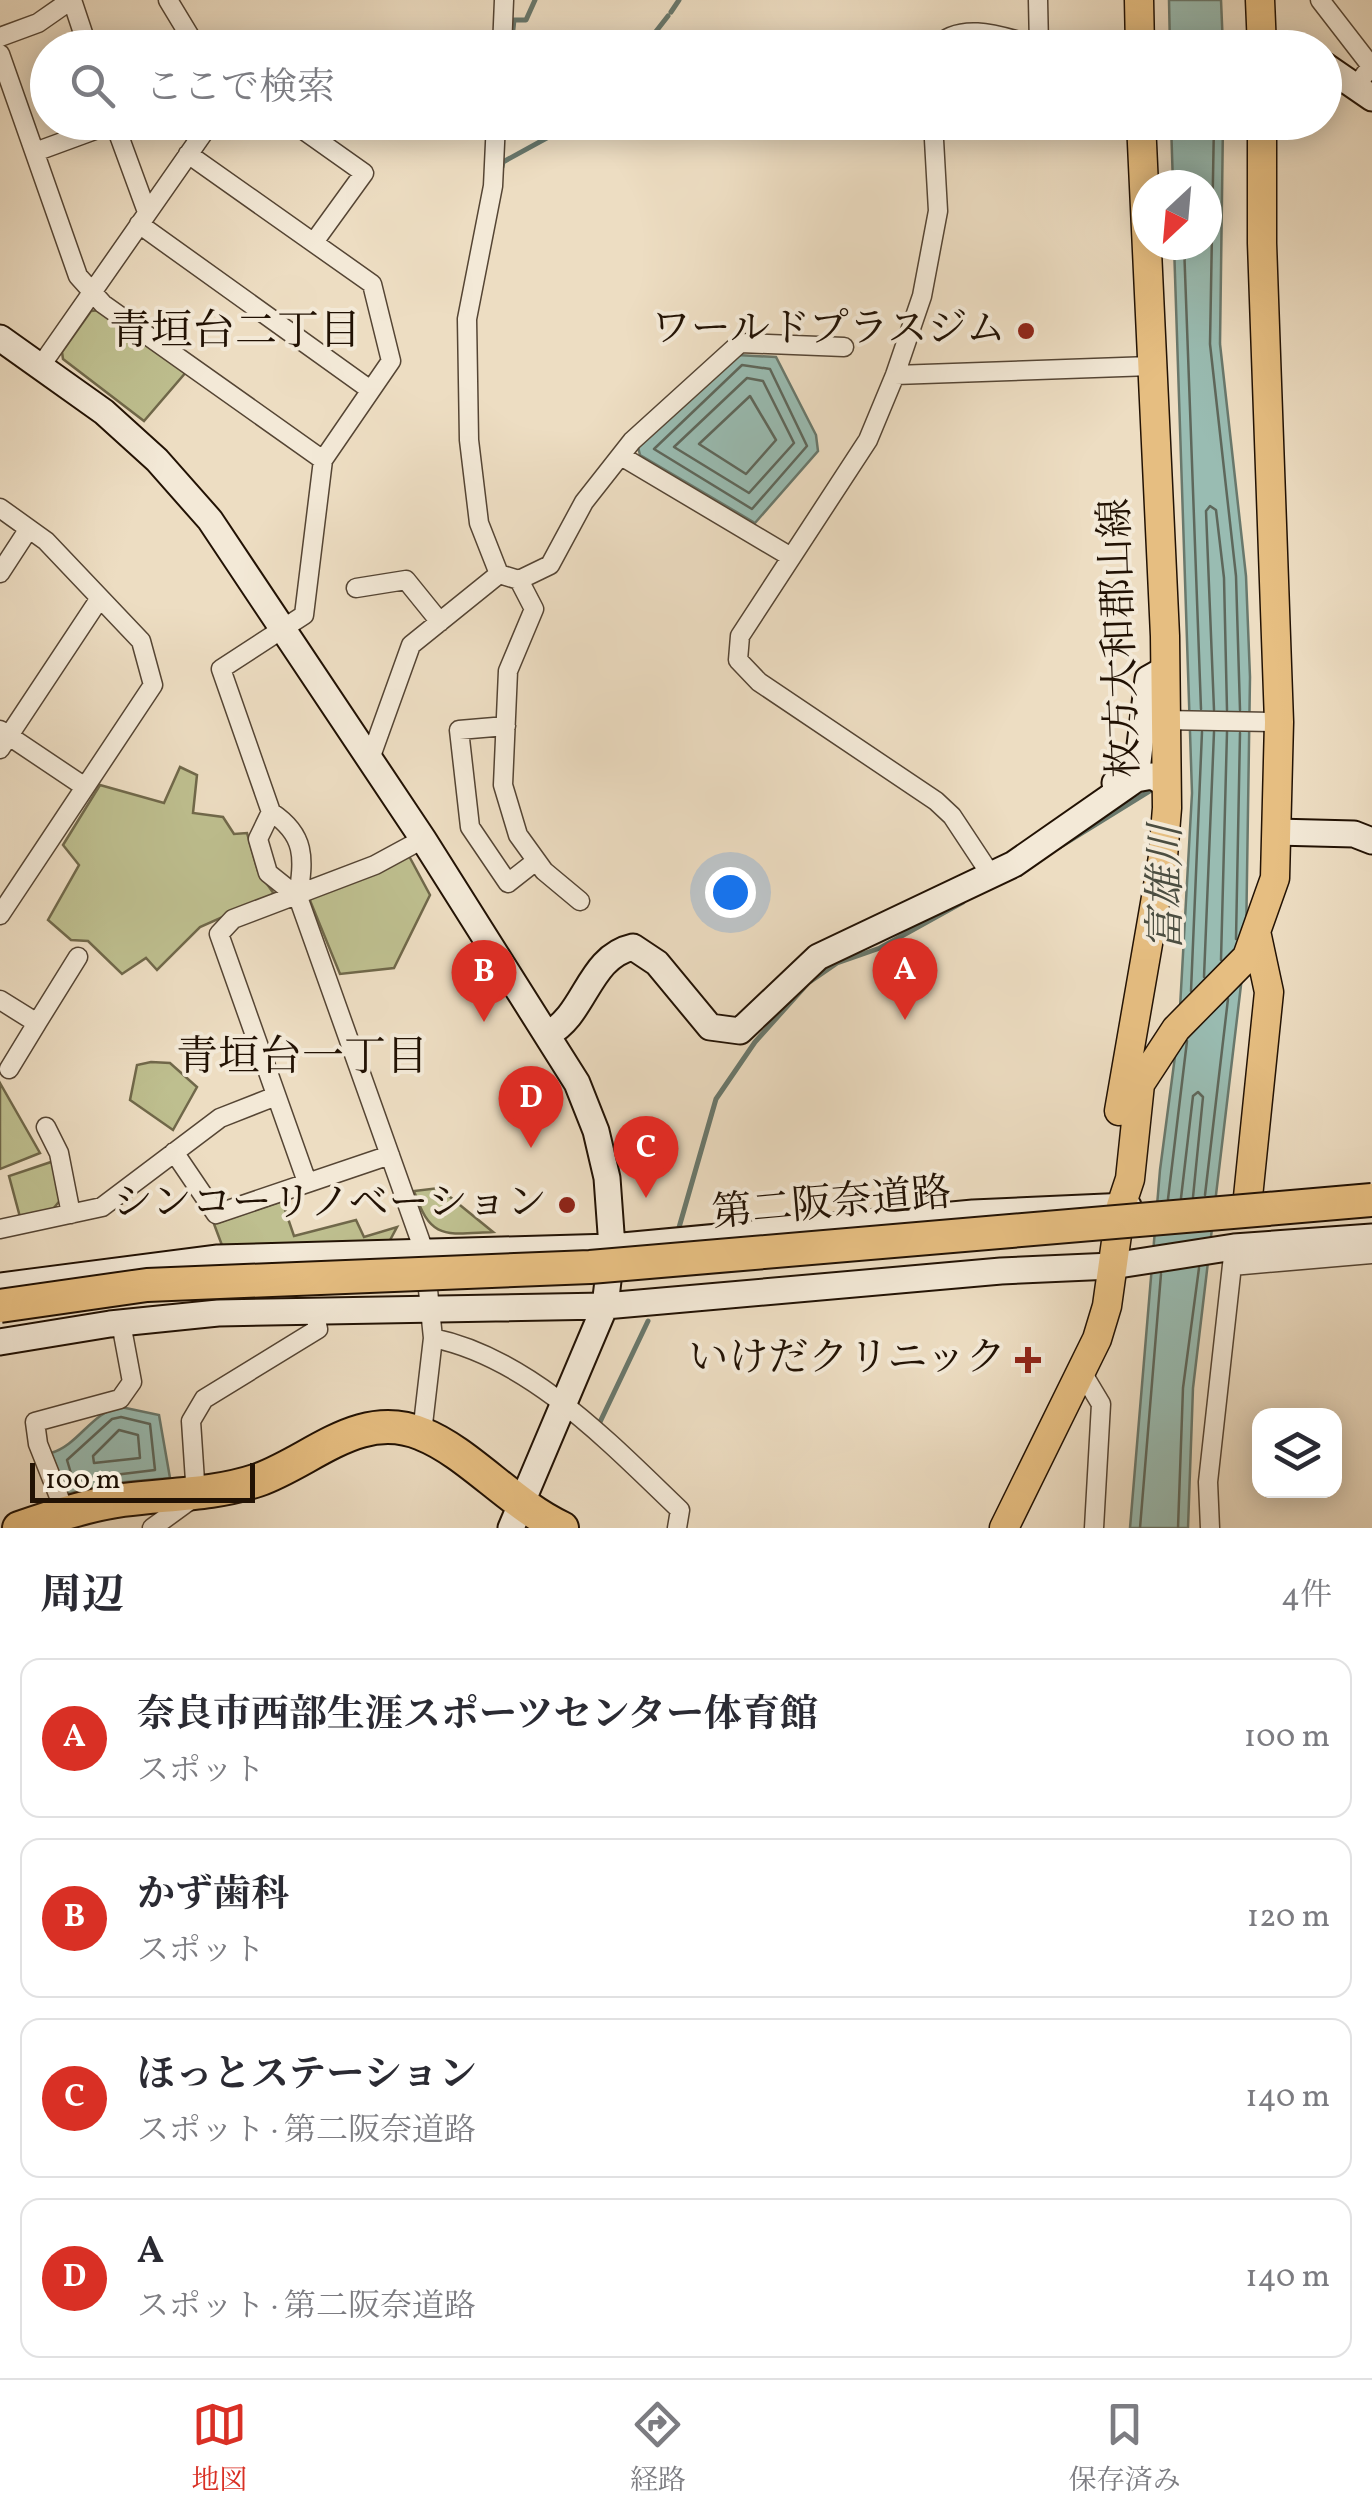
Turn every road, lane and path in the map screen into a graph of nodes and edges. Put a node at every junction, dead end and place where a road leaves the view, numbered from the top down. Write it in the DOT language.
graph roads {
  1 [pos="71,0"];
  2 [pos="168,0"];
  3 [pos="504,0"];
  4 [pos="1038,0"];
  5 [pos="1139,0"];
  6 [pos="1260,0"];
  7 [pos="1320,0"];
  8 [pos="82,30"];
  9 [pos="186,30"];
  10 [pos="503,30"];
  11 [pos="1040,30"];
  12 [pos="1140,30"];
  13 [pos="1261,30"];
  14 [pos="0,37"];
  15 [pos="0,54"];
  16 [pos="1342,78"];
  17 [pos="1364,92"];
  18 [pos="67,140"];
  19 [pos="119,140"];
  20 [pos="198,140"];
  21 [pos="318,140"];
  22 [pos="495,140"];
  23 [pos="934,140"];
  24 [pos="1142,140"];
  25 [pos="1262,140"];
  26 [pos="34,152"];
  27 [pos="188,154"];
  28 [pos="143,218"];
  29 [pos="314,242"];
  30 [pos="92,292"];
  31 [pos="0,338"];
  32 [pos="844,347"];
  33 [pos="1151,366"];
  34 [pos="40,367"];
  35 [pos="895,375"];
  36 [pos="369,389"];
  37 [pos="621,456"];
  38 [pos="323,460"];
  39 [pos="0,508"];
  40 [pos="28,530"];
  41 [pos="791,557"];
  42 [pos="0,573"];
  43 [pos="500,574"];
  44 [pos="519,580"];
  45 [pos="356,588"];
  46 [pos="100,598"];
  47 [pos="440,622"];
  48 [pos="286,630"];
  49 [pos="1164,670"];
  50 [pos="1170,721"];
  51 [pos="1274,722"];
  52 [pos="506,726"];
  53 [pos="3,738"];
  54 [pos="370,759"];
  55 [pos="1166,784"];
  56 [pos="85,787"];
  57 [pos="270,812"];
  58 [pos="1276,832"];
  59 [pos="423,840"];
  60 [pos="1372,840"];
  61 [pos="536,861"];
  62 [pos="997,871"];
  63 [pos="298,897"];
  64 [pos="580,900"];
  65 [pos="0,915"];
  66 [pos="1255,941"];
  67 [pos="78,957"];
  68 [pos="0,1000"];
  69 [pos="37,1023"];
  70 [pos="548,1034"];
  71 [pos="9,1069"];
  72 [pos="276,1096"];
  73 [pos="46,1127"];
  74 [pos="174,1152"];
  75 [pos="390,1155"];
  76 [pos="308,1182"];
  77 [pos="1372,1187"];
  78 [pos="1248,1198"];
  79 [pos="1372,1200"];
  80 [pos="1132,1206"];
  81 [pos="72,1214"];
  82 [pos="1372,1221"];
  83 [pos="0,1229"];
  84 [pos="1372,1238"];
  85 [pos="612,1247"];
  86 [pos="424,1252"];
  87 [pos="1372,1254"];
  88 [pos="1233,1257"];
  89 [pos="1121,1264"];
  90 [pos="0,1286"];
  91 [pos="0,1306"];
  92 [pos="605,1306"];
  93 [pos="314,1310"];
  94 [pos="433,1310"];
  95 [pos="121,1323"];
  96 [pos="0,1327"];
  97 [pos="433,1338"];
  98 [pos="0,1342"];
  99 [pos="1080,1369"];
  100 [pos="566,1404"];
  101 [pos="422,1433"];
  102 [pos="196,1496"];
  103 [pos="65,1512"];
  104 [pos="516,1516"];
  105 [pos="19,1528"];
  106 [pos="152,1528"];
  107 [pos="562,1528"];
  108 [pos="677,1528"];
  109 [pos="1004,1528"];
  110 [pos="1094,1528"];
  111 [pos="1210,1528"];
  1 -- 8 [label="street"];
  1 -- 14 [label="street"];
  2 -- 9 [label="street"];
  3 -- 10 [label="street"];
  4 -- 11 [label="street"];
  5 -- 12 [label="main road"];
  6 -- 13 [label="main road"];
  7 -- 17 [label="street"];
  15 -- 26 [label="street"];
  16 -- 17 [label="street"];
  18 -- 26 [label="street"];
  19 -- 28 [label="street"];
  20 -- 27 [label="street"];
  21 -- 29 [label="street"];
  22 -- 43 [label="street"];
  23 -- 35 [label="street"];
  24 -- 33 [label="main road, 枚方大和郡山線"];
  25 -- 51 [label="main road, 枚方大和郡山線"];
  26 -- 30 [label="street"];
  27 -- 28 [label="street"];
  27 -- 29 [label="street"];
  28 -- 30 [label="street"];
  28 -- 36 [label="street"];
  29 -- 36 [label="street"];
  30 -- 34 [label="street"];
  30 -- 38 [label="street"];
  31 -- 34 [label="street"];
  32 -- 37 [label="street"];
  33 -- 35 [label="street"];
  33 -- 49 [label="main road, 枚方大和郡山線"];
  34 -- 48 [label="street"];
  35 -- 41 [label="street"];
  36 -- 38 [label="street"];
  37 -- 41 [label="street"];
  37 -- 44 [label="street"];
  38 -- 48 [label="street"];
  39 -- 40 [label="street"];
  40 -- 42 [label="street"];
  40 -- 46 [label="street"];
  41 -- 62 [label="street"];
  43 -- 44 [label="street"];
  43 -- 47 [label="street"];
  44 -- 52 [label="street"];
  45 -- 47 [label="street"];
  46 -- 53 [label="street"];
  46 -- 56 [label="street"];
  47 -- 54 [label="street"];
  48 -- 54 [label="street"];
  48 -- 57 [label="street"];
  49 -- 50 [label="main road, 枚方大和郡山線"];
  49 -- 62 [label="street"];
  50 -- 51 [label="street"];
  50 -- 55 [label="main road, 枚方大和郡山線"];
  51 -- 58 [label="main road, 枚方大和郡山線"];
  52 -- 61 [label="street"];
  52 -- 61 [label="street"];
  53 -- 56 [label="street"];
  54 -- 59 [label="street"];
  55 -- 62 [label="street"];
  55 -- 80 [label="main road, 枚方大和郡山線"];
  56 -- 65 [label="street"];
  57 -- 63 [label="street"];
  57 -- 63 [label="street"];
  58 -- 60 [label="street"];
  58 -- 66 [label="main road, 枚方大和郡山線"];
  59 -- 63 [label="street"];
  59 -- 70 [label="street"];
  61 -- 64 [label="street"];
  62 -- 70 [label="street"];
  63 -- 72 [label="street"];
  63 -- 75 [label="street"];
  66 -- 78 [label="main road, 枚方大和郡山線"];
  66 -- 80 [label="main road, 枚方大和郡山線"];
  67 -- 69 [label="street"];
  68 -- 69 [label="street"];
  69 -- 71 [label="street"];
  70 -- 85 [label="street"];
  72 -- 74 [label="street"];
  72 -- 76 [label="street"];
  73 -- 81 [label="street"];
  74 -- 76 [label="street"];
  74 -- 81 [label="street"];
  75 -- 76 [label="street"];
  75 -- 86 [label="street"];
  77 -- 78 [label="street"];
  78 -- 80 [label="street"];
  79 -- 91 [label="highway, 第二阪奈道路, bridge"];
  80 -- 85 [label="street"];
  80 -- 89 [label="main road, 枚方大和郡山線"];
  81 -- 83 [label="street"];
  82 -- 96 [label="highway, 第二阪奈道路"];
  84 -- 88 [label="street"];
  85 -- 86 [label="street"];
  85 -- 92 [label="street"];
  86 -- 90 [label="street"];
  86 -- 94 [label="street"];
  87 -- 88 [label="street"];
  88 -- 89 [label="street"];
  88 -- 111 [label="street"];
  89 -- 92 [label="street"];
  89 -- 99 [label="main road, 枚方大和郡山線"];
  92 -- 94 [label="street"];
  92 -- 100 [label="street"];
  93 -- 94 [label="street"];
  93 -- 95 [label="street"];
  93 -- 102 [label="street"];
  94 -- 97 [label="street"];
  95 -- 98 [label="street"];
  95 -- 103 [label="street"];
  97 -- 100 [label="street"];
  97 -- 101 [label="street"];
  99 -- 109 [label="main road, 枚方大和郡山線"];
  99 -- 110 [label="street"];
  100 -- 104 [label="street"];
  100 -- 108 [label="street"];
  101 -- 102 [label="highway"];
  101 -- 104 [label="highway"];
  102 -- 103 [label="highway"];
  102 -- 106 [label="street"];
  103 -- 105 [label="highway"];
  104 -- 107 [label="highway"];
}
